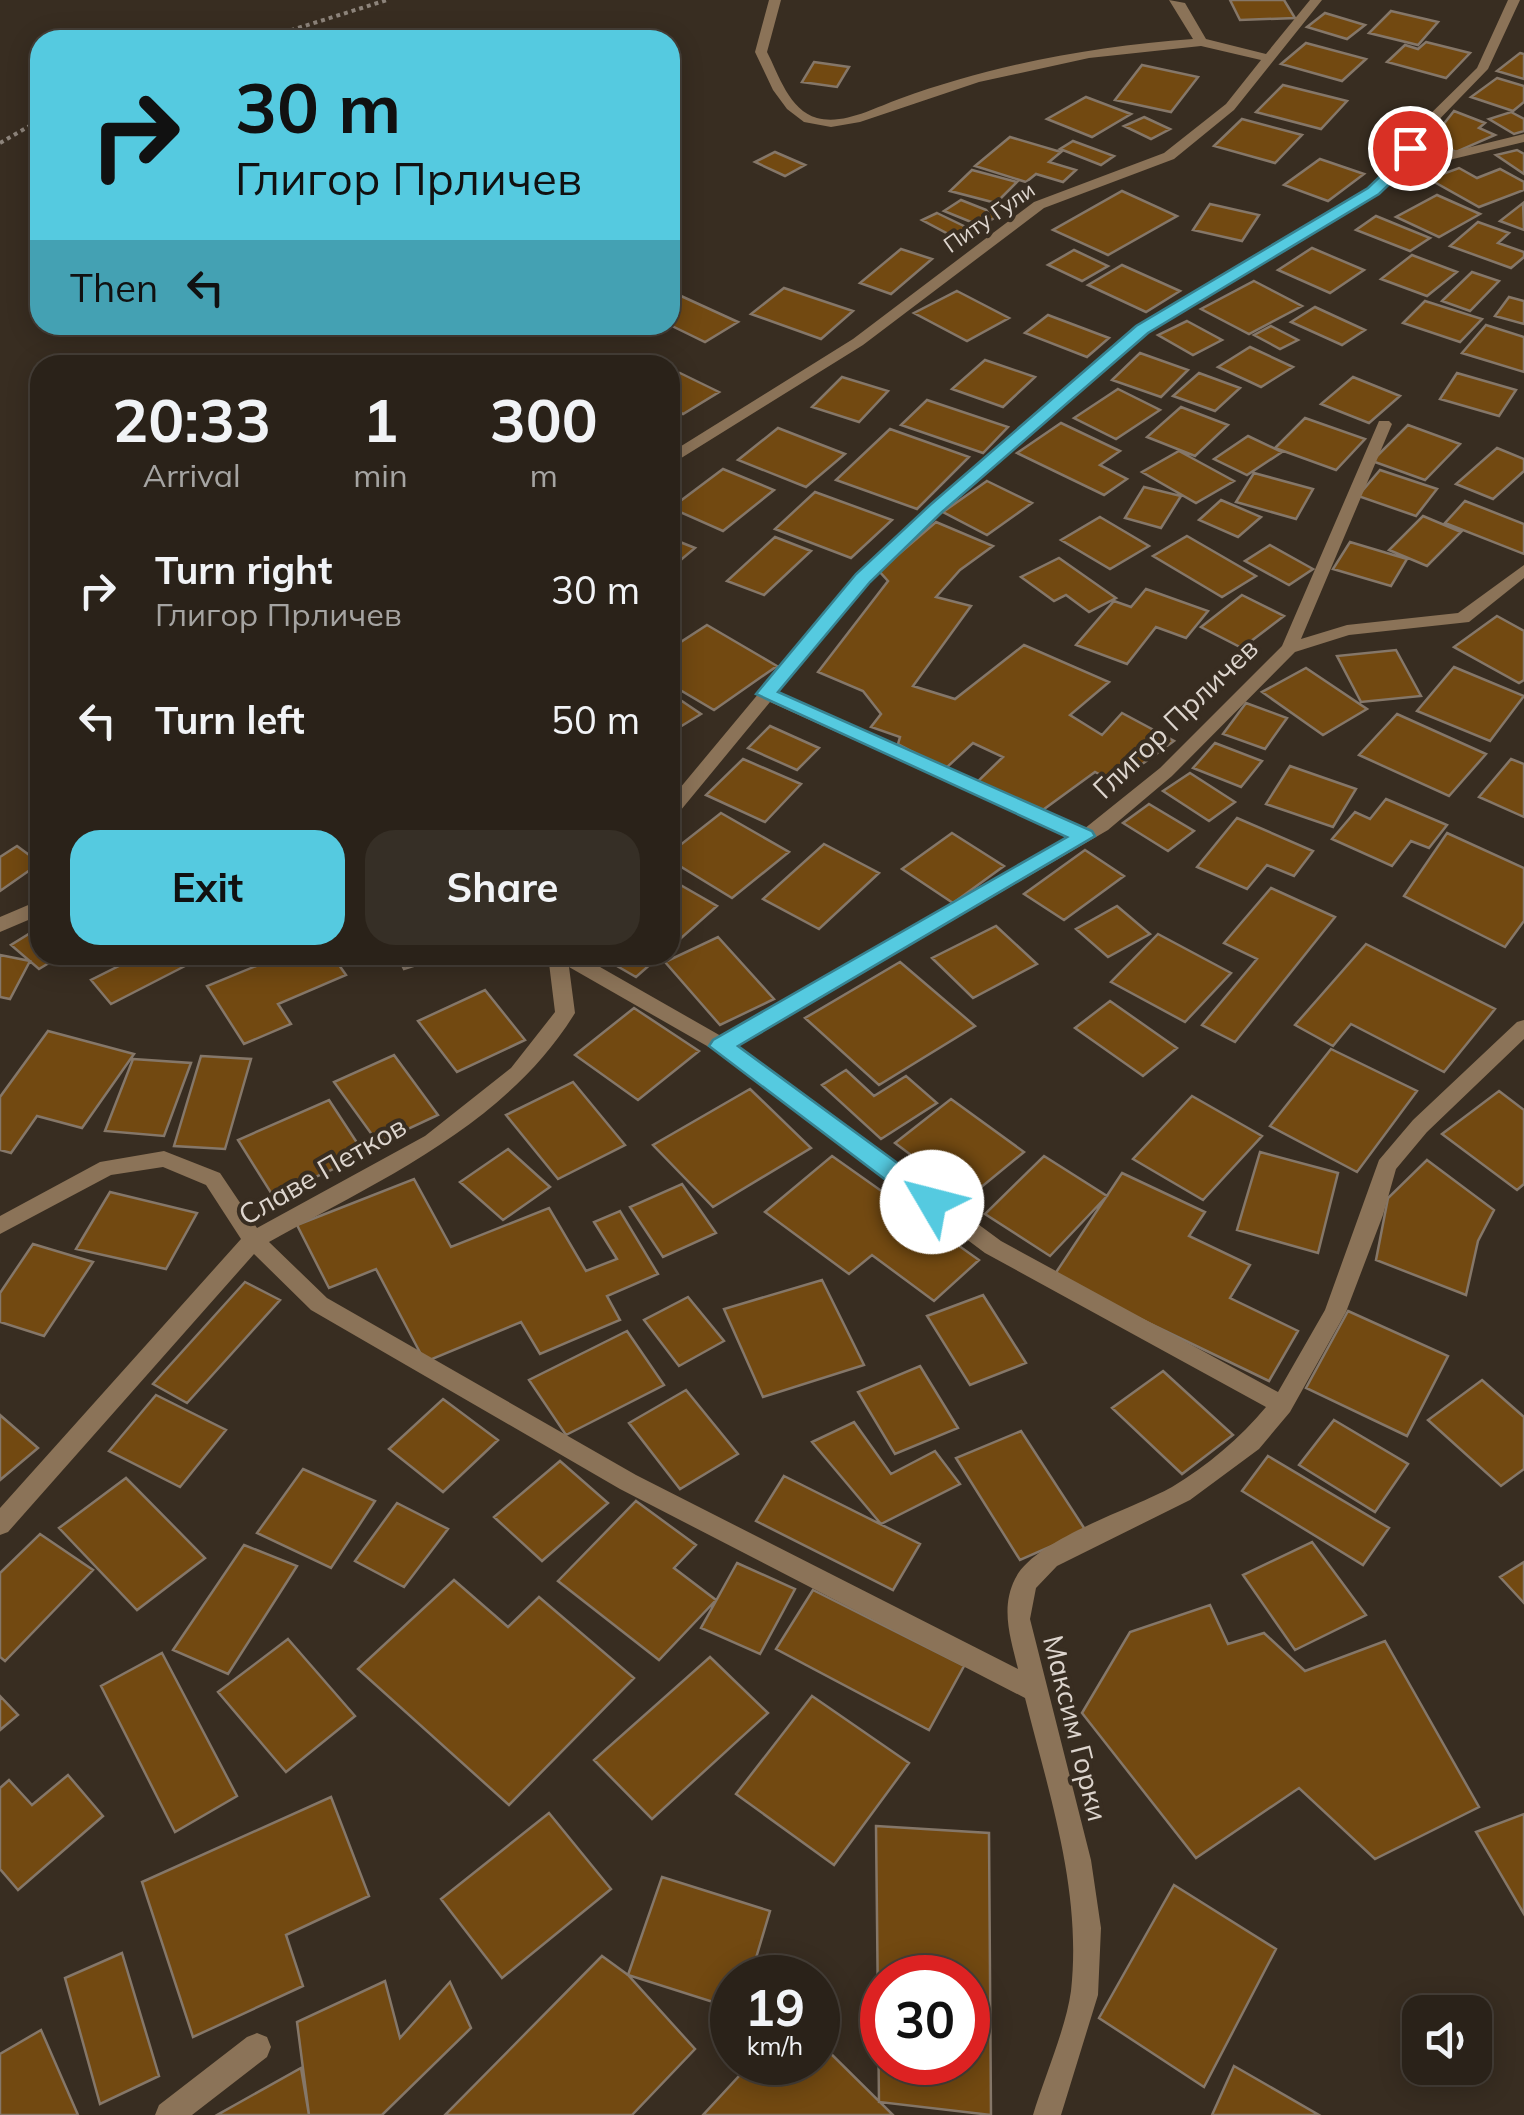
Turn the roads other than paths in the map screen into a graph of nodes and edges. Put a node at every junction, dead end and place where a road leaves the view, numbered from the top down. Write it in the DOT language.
graph roads {
  1 [pos="775,0"];
  2 [pos="1175,0"];
  3 [pos="1316,0"];
  4 [pos="1509,2"];
  5 [pos="1201,42"];
  6 [pos="1270,58"];
  7 [pos="1524,138"];
  8 [pos="1398,168"];
  9 [pos="1384,424"];
  10 [pos="680,454"];
  11 [pos="1524,570"];
  12 [pos="1289,648"];
  13 [pos="766,694"];
  14 [pos="680,800"];
  15 [pos="1084,836"];
  16 [pos="30,911"];
  17 [pos="0,925"];
  18 [pos="561,965"];
  19 [pos="578,965"];
  20 [pos="1524,1027"];
  21 [pos="721,1046"];
  22 [pos="0,1226"];
  23 [pos="253,1240"];
  24 [pos="1282,1405"];
  25 [pos="0,1525"];
  26 [pos="1034,1690"];
  27 [pos="257,2048"];
  28 [pos="168,2115"];
  29 [pos="1047,2115"];
  1 -- 5 [label="street"];
  2 -- 5 [label="street"];
  3 -- 6 [label="street, Питу Гули"];
  4 -- 8 [label="street"];
  5 -- 6 [label="street"];
  6 -- 10 [label="street, Питу Гули"];
  7 -- 8 [label="street"];
  8 -- 13 [label="street"];
  9 -- 12 [label="street"];
  11 -- 12 [label="street, Глигор Прличев"];
  12 -- 15 [label="street, Глигор Прличев"];
  13 -- 14 [label="street"];
  13 -- 15 [label="street"];
  15 -- 21 [label="street, Глигор Прличев"];
  16 -- 17 [label="street"];
  18 -- 23 [label="street, Славе Петков"];
  19 -- 21 [label="street"];
  20 -- 24 [label="street, Максим Горки"];
  21 -- 24 [label="street"];
  22 -- 23 [label="street"];
  23 -- 25 [label="street, Славе Петков"];
  23 -- 26 [label="street"];
  24 -- 26 [label="street, Максим Горки"];
  26 -- 29 [label="street, Максим Горки"];
  27 -- 28 [label="street"];
}
